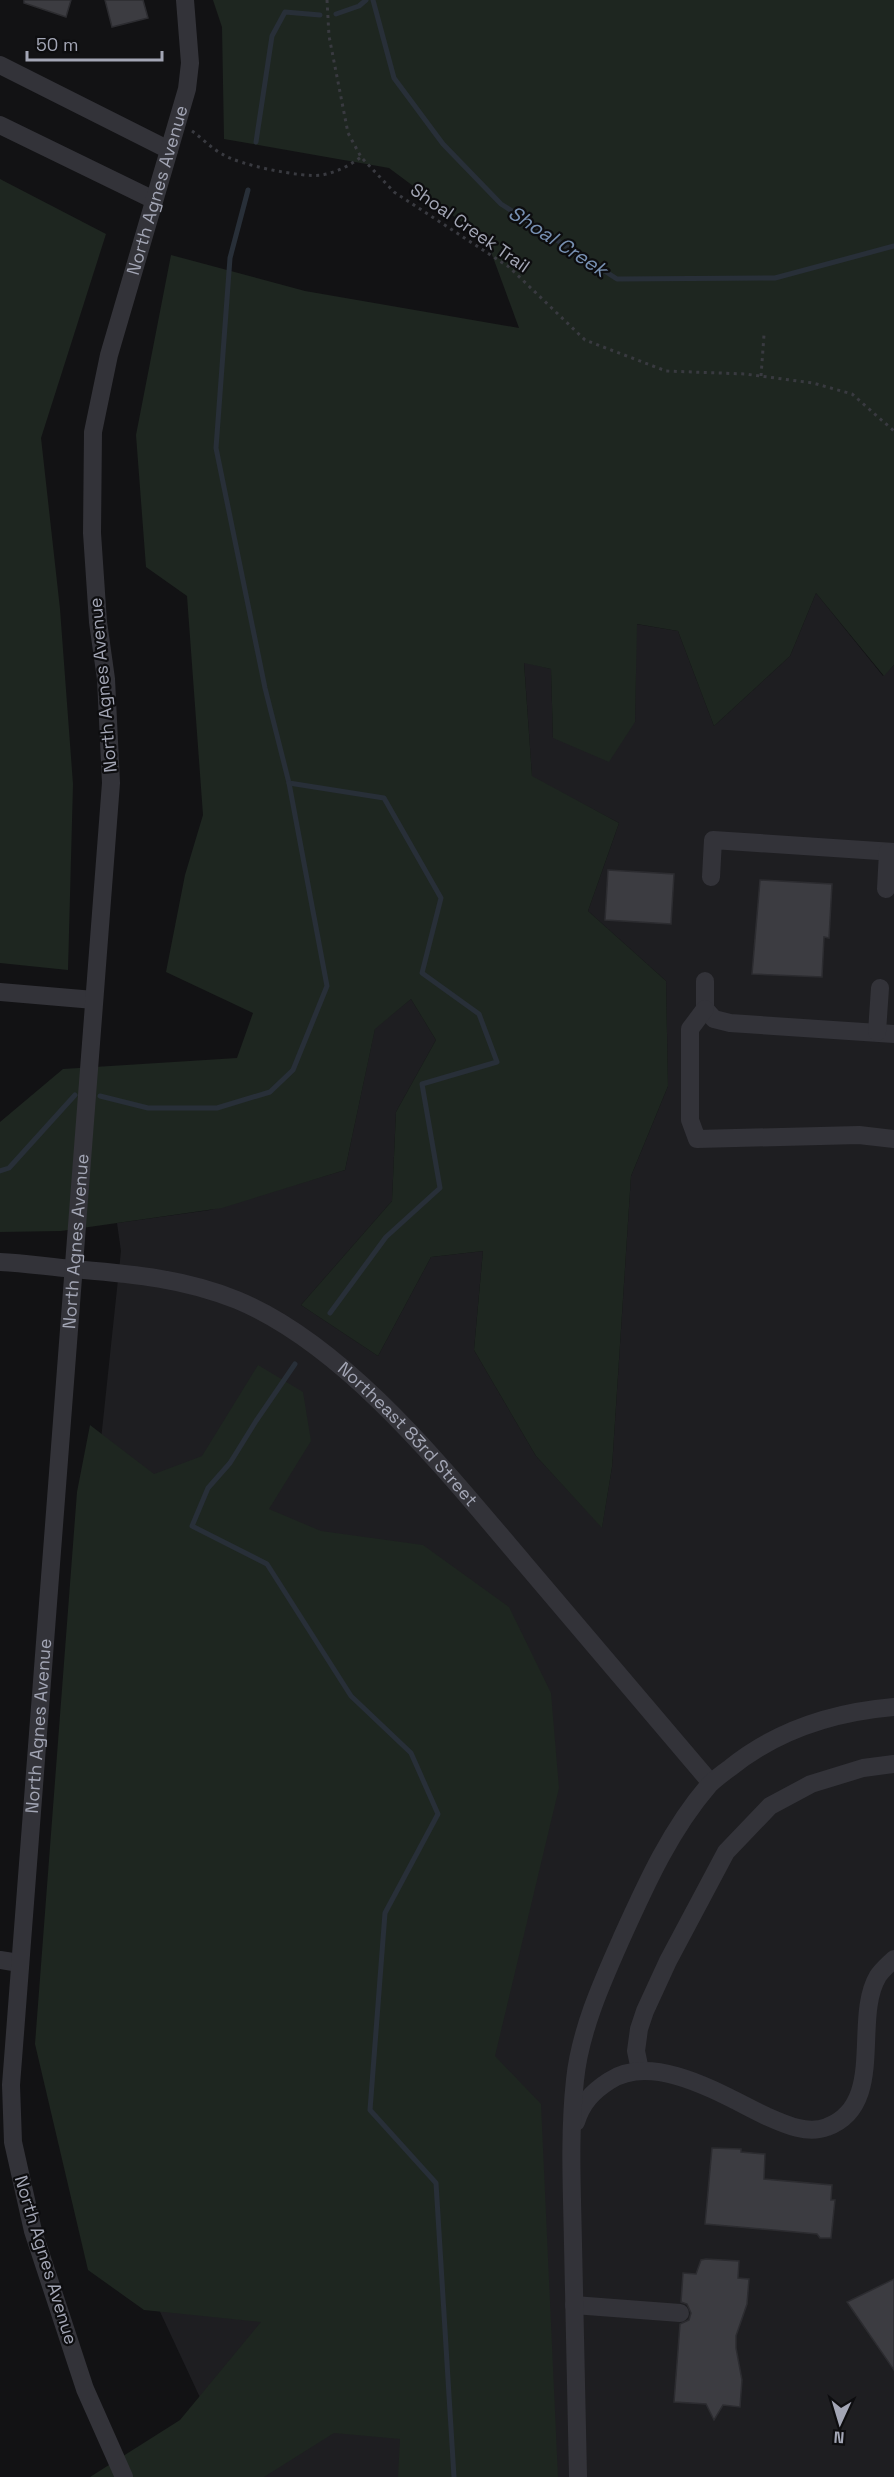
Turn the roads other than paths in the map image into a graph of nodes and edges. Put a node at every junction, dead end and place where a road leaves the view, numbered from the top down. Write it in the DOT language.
graph roads {
  1 [pos="185,0"];
  2 [pos="0,65"];
  3 [pos="0,124"];
  4 [pos="170,150"];
  5 [pos="154,200"];
  6 [pos="891,852"];
  7 [pos="711,877"];
  8 [pos="886,889"];
  9 [pos="705,981"];
  10 [pos="880,988"];
  11 [pos="0,992"];
  12 [pos="94,1000"];
  13 [pos="705,1009"];
  14 [pos="886,1033"];
  15 [pos="894,1139"];
  16 [pos="0,1262"];
  17 [pos="73,1269"];
  18 [pos="894,1707"];
  19 [pos="894,1764"];
  20 [pos="711,1783"];
  21 [pos="894,1959"];
  22 [pos="0,1960"];
  23 [pos="19,1963"];
  24 [pos="640,2070"];
  25 [pos="571,2136"];
  26 [pos="574,2305"];
  27 [pos="680,2313"];
  28 [pos="124,2477"];
  29 [pos="578,2477"];
  1 -- 4 [label="street, North Agnes Avenue"];
  2 -- 4 [label="street"];
  3 -- 5 [label="street"];
  4 -- 5 [label="street, North Agnes Avenue"];
  5 -- 12 [label="street, North Agnes Avenue"];
  6 -- 7 [label="street"];
  6 -- 8 [label="street"];
  9 -- 13 [label="street"];
  10 -- 14 [label="street"];
  11 -- 12 [label="street"];
  12 -- 17 [label="street, North Agnes Avenue"];
  13 -- 14 [label="street"];
  13 -- 15 [label="street"];
  16 -- 17 [label="street, Northeast 83rd Street"];
  17 -- 20 [label="street, Northeast 83rd Street"];
  17 -- 23 [label="street, North Agnes Avenue"];
  18 -- 20 [label="street"];
  19 -- 24 [label="street"];
  20 -- 25 [label="street"];
  21 -- 24 [label="street"];
  22 -- 23 [label="street"];
  23 -- 28 [label="street, North Agnes Avenue"];
  24 -- 25 [label="street"];
  25 -- 26 [label="street"];
  26 -- 27 [label="street"];
  26 -- 29 [label="street"];
}
